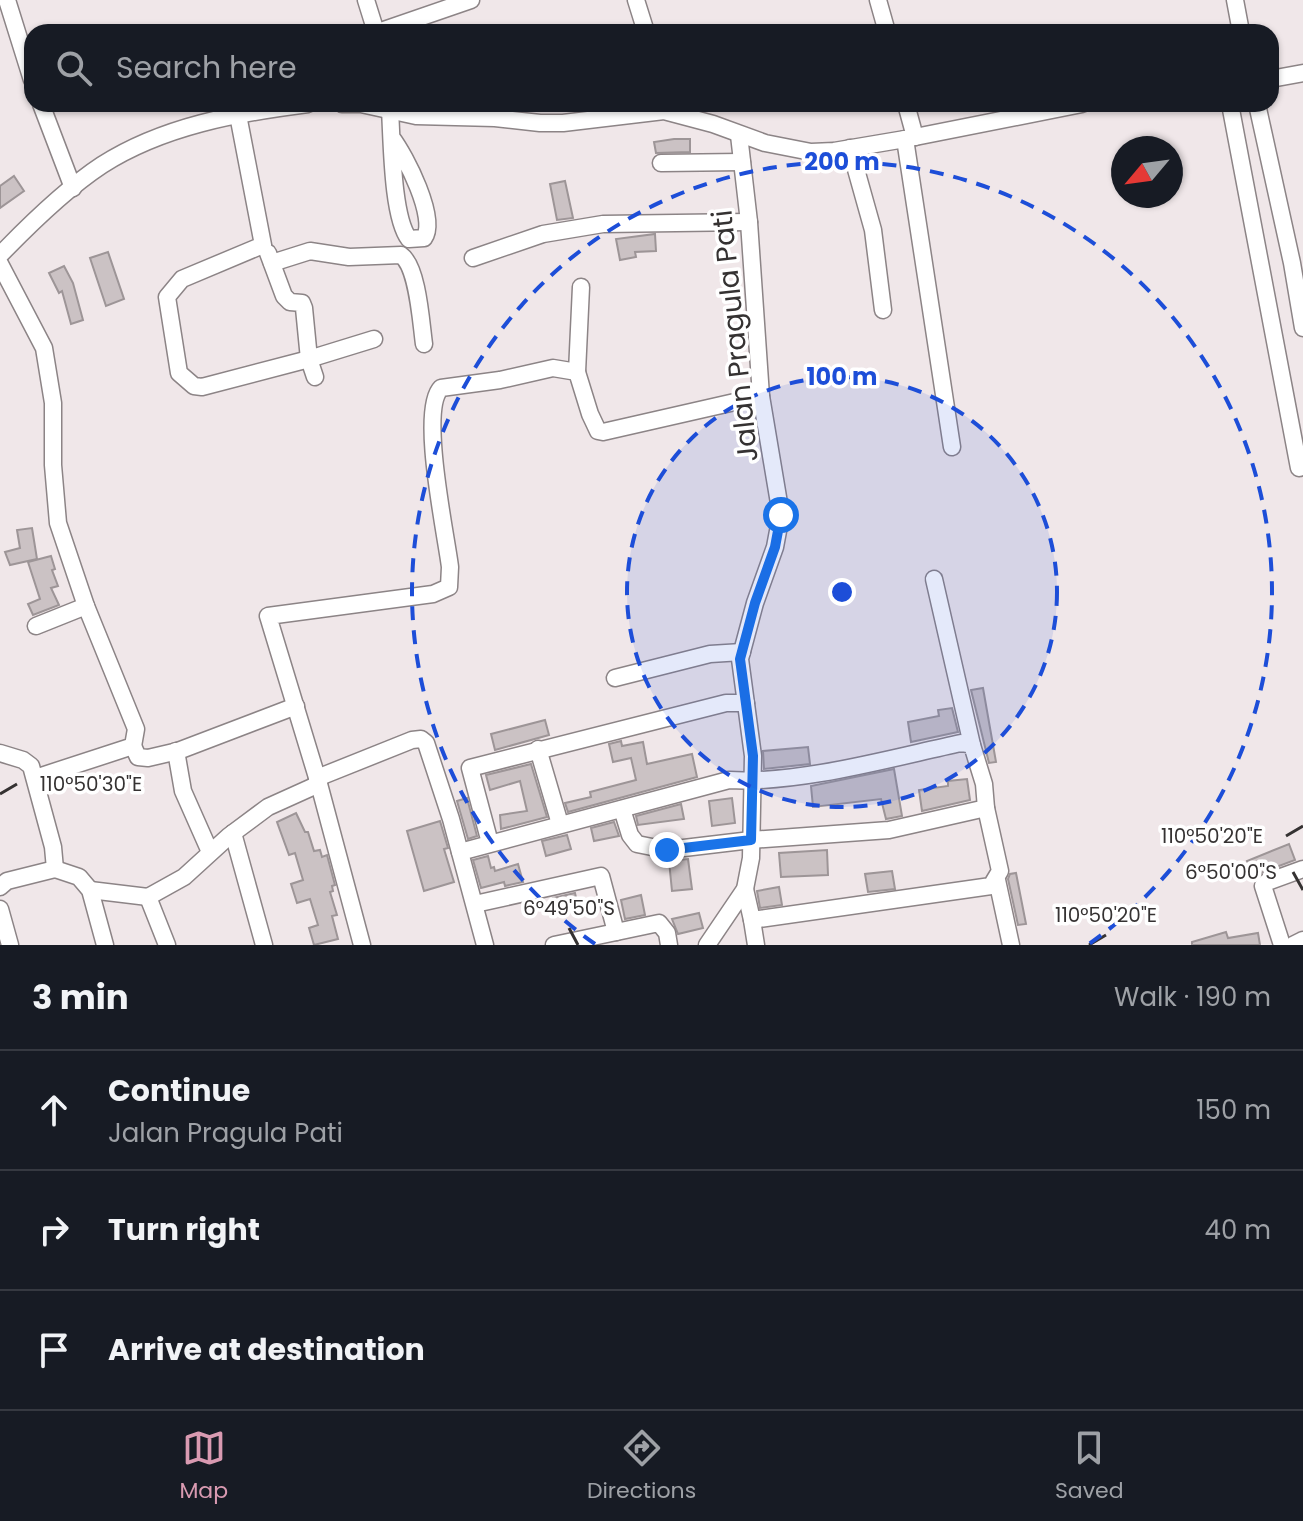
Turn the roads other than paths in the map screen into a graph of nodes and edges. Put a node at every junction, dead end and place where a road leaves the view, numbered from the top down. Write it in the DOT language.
graph roads {
  1 [pos="7,0"];
  2 [pos="366,0"];
  3 [pos="471,0"];
  4 [pos="636,0"];
  5 [pos="878,0"];
  6 [pos="1235,0"];
  7 [pos="374,24"];
  8 [pos="400,24"];
  9 [pos="644,24"];
  10 [pos="885,24"];
  11 [pos="1240,24"];
  12 [pos="24,58"];
  13 [pos="1303,73"];
  14 [pos="1279,78"];
  15 [pos="44,112"];
  16 [pos="257,112"];
  17 [pos="387,112"];
  18 [pos="408,112"];
  19 [pos="637,112"];
  20 [pos="676,112"];
  21 [pos="907,112"];
  22 [pos="1042,112"];
  23 [pos="1232,112"];
  24 [pos="1259,112"];
  25 [pos="238,115"];
  26 [pos="739,135"];
  27 [pos="392,138"];
  28 [pos="910,138"];
  29 [pos="850,148"];
  30 [pos="742,162"];
  31 [pos="661,163"];
  32 [pos="73,188"];
  33 [pos="749,222"];
  34 [pos="263,245"];
  35 [pos="0,255"];
  36 [pos="473,258"];
  37 [pos="272,263"];
  38 [pos="0,264"];
  39 [pos="581,287"];
  40 [pos="883,310"];
  41 [pos="1303,328"];
  42 [pos="374,339"];
  43 [pos="424,344"];
  44 [pos="309,359"];
  45 [pos="577,372"];
  46 [pos="315,377"];
  47 [pos="761,396"];
  48 [pos="952,447"];
  49 [pos="1299,468"];
  50 [pos="934,579"];
  51 [pos="86,606"];
  52 [pos="36,626"];
  53 [pos="742,652"];
  54 [pos="615,678"];
  55 [pos="746,703"];
  56 [pos="296,706"];
  57 [pos="972,745"];
  58 [pos="133,746"];
  59 [pos="538,749"];
  60 [pos="176,751"];
  61 [pos="0,753"];
  62 [pos="35,778"];
  63 [pos="318,781"];
  64 [pos="753,781"];
  65 [pos="986,808"];
  66 [pos="622,809"];
  67 [pos="560,824"];
  68 [pos="233,833"];
  69 [pos="751,840"];
  70 [pos="490,843"];
  71 [pos="210,852"];
  72 [pos="460,852"];
  73 [pos="55,869"];
  74 [pos="1303,869"];
  75 [pos="997,880"];
  76 [pos="0,887"];
  77 [pos="745,889"];
  78 [pos="90,890"];
  79 [pos="148,897"];
  80 [pos="475,904"];
  81 [pos="0,909"];
  82 [pos="752,920"];
  83 [pos="616,932"];
  84 [pos="1303,940"];
  85 [pos="10,945"];
  86 [pos="105,945"];
  87 [pos="167,945"];
  88 [pos="264,945"];
  89 [pos="362,945"];
  90 [pos="485,945"];
  91 [pos="554,945"];
  92 [pos="669,945"];
  93 [pos="707,945"];
  94 [pos="756,945"];
  95 [pos="1011,945"];
  96 [pos="1282,945"];
  97 [pos="1293,945"];
  1 -- 12 [label="street"];
  2 -- 7 [label="street"];
  3 -- 8 [label="street"];
  4 -- 9 [label="street"];
  5 -- 10 [label="street"];
  6 -- 11 [label="street"];
  13 -- 14 [label="street"];
  15 -- 32 [label="street"];
  16 -- 25 [label="street"];
  17 -- 27 [label="street"];
  18 -- 19 [label="street"];
  20 -- 26 [label="street"];
  21 -- 28 [label="street"];
  22 -- 28 [label="street"];
  23 -- 49 [label="street"];
  24 -- 41 [label="street"];
  25 -- 32 [label="street"];
  25 -- 34 [label="street"];
  26 -- 29 [label="street"];
  26 -- 30 [label="street, Jalan Pragula Pati"];
  27 -- 27 [label="street"];
  28 -- 29 [label="street"];
  28 -- 48 [label="street"];
  29 -- 40 [label="street"];
  30 -- 31 [label="street"];
  30 -- 33 [label="street, Jalan Pragula Pati"];
  32 -- 35 [label="street"];
  33 -- 36 [label="street"];
  33 -- 47 [label="street, Jalan Pragula Pati"];
  34 -- 37 [label="street"];
  34 -- 44 [label="street"];
  37 -- 43 [label="street"];
  37 -- 44 [label="street"];
  38 -- 51 [label="street"];
  39 -- 45 [label="street"];
  42 -- 44 [label="street"];
  44 -- 46 [label="street"];
  45 -- 47 [label="street"];
  45 -- 56 [label="street"];
  47 -- 53 [label="street, Jalan Pragula Pati"];
  50 -- 57 [label="street"];
  51 -- 52 [label="street"];
  51 -- 58 [label="street"];
  53 -- 54 [label="street"];
  53 -- 55 [label="street, Jalan Pragula Pati"];
  55 -- 59 [label="street"];
  55 -- 64 [label="street, Jalan Pragula Pati"];
  56 -- 60 [label="street"];
  56 -- 63 [label="street"];
  57 -- 64 [label="street"];
  57 -- 65 [label="street"];
  58 -- 60 [label="street"];
  58 -- 62 [label="street"];
  59 -- 67 [label="street"];
  59 -- 70 [label="street"];
  60 -- 71 [label="street"];
  61 -- 62 [label="street"];
  62 -- 73 [label="street"];
  63 -- 68 [label="street"];
  63 -- 72 [label="street"];
  63 -- 89 [label="street"];
  64 -- 66 [label="street"];
  64 -- 69 [label="street, Jalan Pragula Pati"];
  65 -- 69 [label="street"];
  65 -- 75 [label="street"];
  66 -- 67 [label="street"];
  66 -- 69 [label="street"];
  67 -- 70 [label="street"];
  68 -- 71 [label="street"];
  68 -- 88 [label="street"];
  69 -- 77 [label="street, Jalan Pragula Pati"];
  70 -- 72 [label="street"];
  71 -- 79 [label="street"];
  72 -- 80 [label="street"];
  73 -- 76 [label="street"];
  73 -- 78 [label="street"];
  74 -- 96 [label="street"];
  75 -- 82 [label="street"];
  75 -- 95 [label="street"];
  77 -- 82 [label="street"];
  77 -- 93 [label="street, Jalan Pragula Pati"];
  78 -- 79 [label="street"];
  78 -- 86 [label="street"];
  79 -- 87 [label="street"];
  80 -- 83 [label="street"];
  80 -- 90 [label="street"];
  81 -- 85 [label="street"];
  82 -- 94 [label="street"];
  83 -- 91 [label="street"];
  83 -- 92 [label="street"];
  84 -- 97 [label="street"];
}
